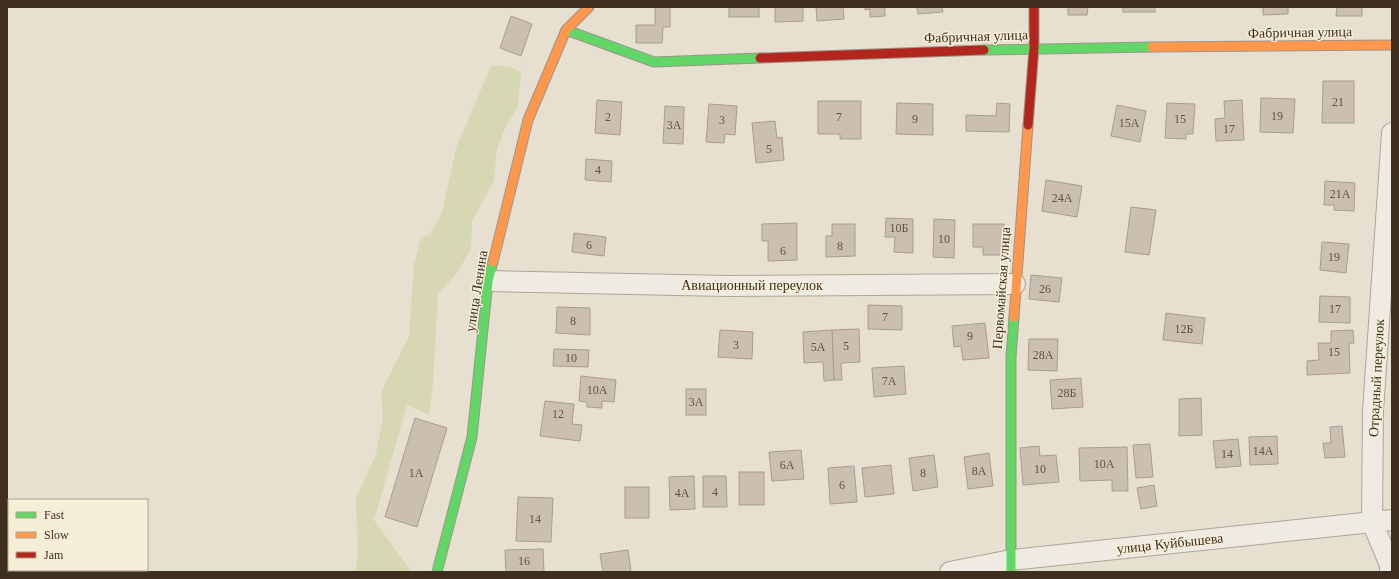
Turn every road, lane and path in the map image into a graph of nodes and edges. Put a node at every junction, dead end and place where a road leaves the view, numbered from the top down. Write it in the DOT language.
graph roads {
  1 [pos="589,7"];
  2 [pos="1034,7"];
  3 [pos="566,30"];
  4 [pos="1392,45"];
  5 [pos="1034,48"];
  6 [pos="1392,133"];
  7 [pos="488,281"];
  8 [pos="1015,284"];
  9 [pos="1392,520"];
  10 [pos="1372,522"];
  11 [pos="1011,566"];
  12 [pos="437,572"];
  13 [pos="950,572"];
  14 [pos="1390,572"];
  1 -- 3 [label="street, улица Ленина"];
  2 -- 5 [label="street, Первомайская улица"];
  3 -- 5 [label="street, Фабричная улица"];
  3 -- 7 [label="street, улица Ленина"];
  4 -- 5 [label="street, Фабричная улица"];
  5 -- 8 [label="street, Первомайская улица"];
  6 -- 10 [label="street, Отрадный переулок"];
  7 -- 8 [label="street, Авиационный переулок"];
  7 -- 12 [label="street, улица Ленина"];
  8 -- 11 [label="street, Первомайская улица"];
  9 -- 10 [label="street, улица Куйбышева"];
  10 -- 11 [label="street, улица Куйбышева"];
  10 -- 14 [label="street, Отрадный переулок"];
  11 -- 13 [label="street, улица Куйбышева"];
}
